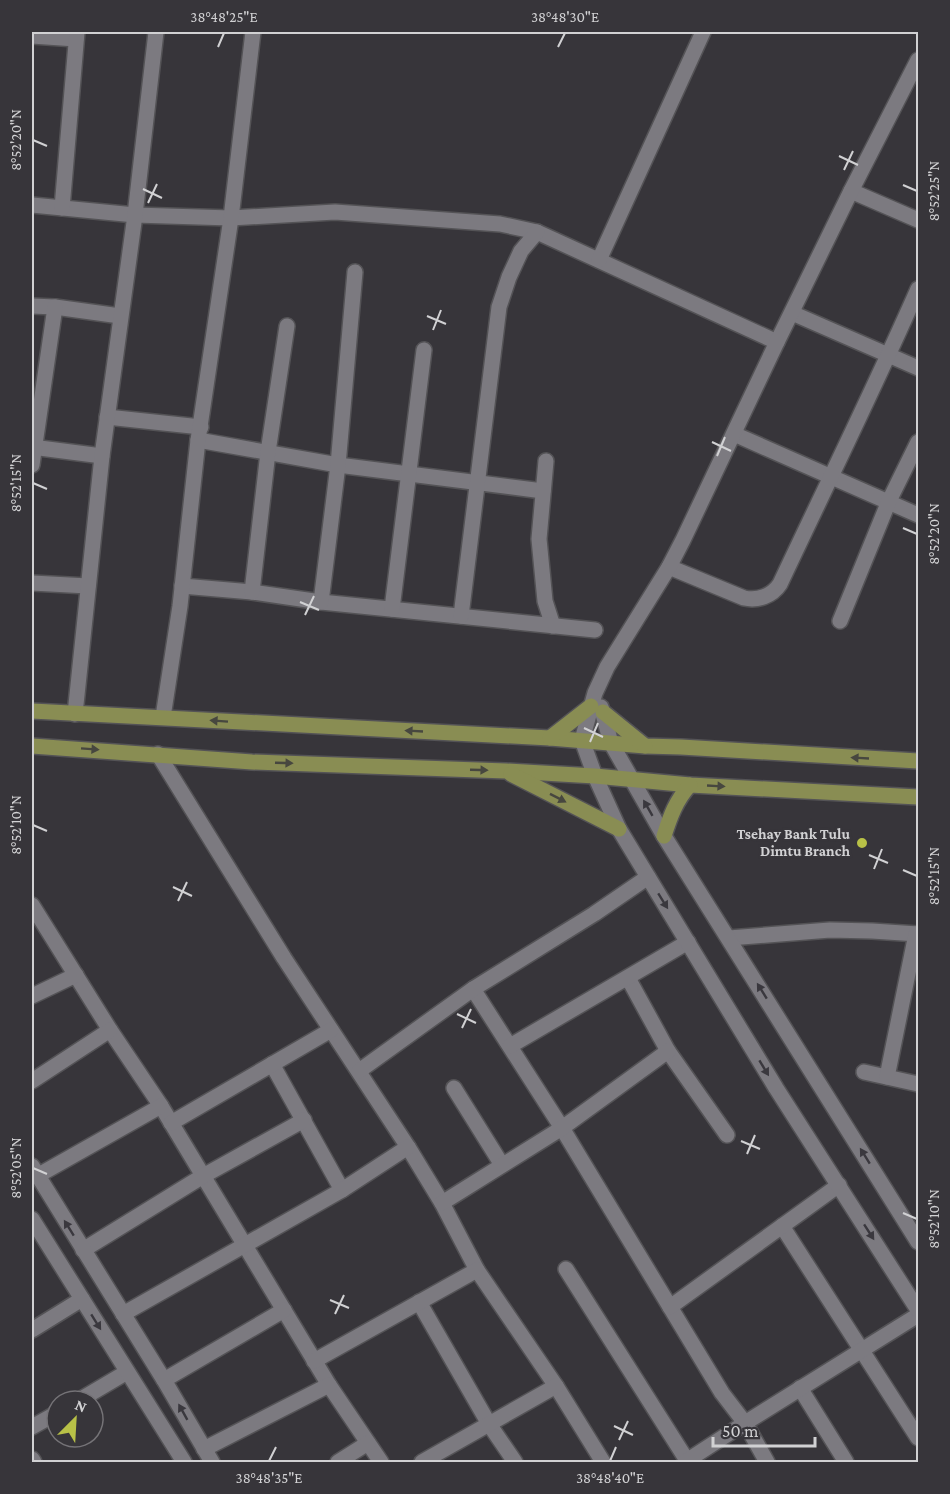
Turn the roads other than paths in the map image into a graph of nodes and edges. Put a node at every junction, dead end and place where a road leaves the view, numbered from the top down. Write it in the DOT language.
graph roads {
  1 [pos="156,32"];
  2 [pos="253,32"];
  3 [pos="703,32"];
  4 [pos="76,35"];
  5 [pos="32,36"];
  6 [pos="918,61"];
  7 [pos="851,191"];
  8 [pos="32,205"];
  9 [pos="62,208"];
  10 [pos="135,215"];
  11 [pos="231,218"];
  12 [pos="918,220"];
  13 [pos="537,232"];
  14 [pos="599,260"];
  15 [pos="355,272"];
  16 [pos="918,289"];
  17 [pos="32,306"];
  18 [pos="54,307"];
  19 [pos="792,313"];
  20 [pos="120,316"];
  21 [pos="287,326"];
  22 [pos="777,342"];
  23 [pos="424,350"];
  24 [pos="890,355"];
  25 [pos="918,368"];
  26 [pos="107,417"];
  27 [pos="200,433"];
  28 [pos="734,434"];
  29 [pos="918,442"];
  30 [pos="33,447"];
  31 [pos="268,452"];
  32 [pos="102,456"];
  33 [pos="546,460"];
  34 [pos="32,465"];
  35 [pos="338,465"];
  36 [pos="409,474"];
  37 [pos="830,477"];
  38 [pos="478,483"];
  39 [pos="543,491"];
  40 [pos="889,501"];
  41 [pos="918,515"];
  42 [pos="669,567"];
  43 [pos="32,583"];
  44 [pos="88,586"];
  45 [pos="182,586"];
  46 [pos="252,592"];
  47 [pos="321,602"];
  48 [pos="392,609"];
  49 [pos="461,616"];
  50 [pos="840,621"];
  51 [pos="553,626"];
  52 [pos="595,630"];
  53 [pos="596,704"];
  54 [pos="32,711"];
  55 [pos="75,714"];
  56 [pos="163,717"];
  57 [pos="550,738"];
  58 [pos="582,740"];
  59 [pos="611,742"];
  60 [pos="32,746"];
  61 [pos="645,746"];
  62 [pos="158,754"];
  63 [pos="918,761"];
  64 [pos="506,771"];
  65 [pos="595,776"];
  66 [pos="632,780"];
  67 [pos="690,785"];
  68 [pos="918,797"];
  69 [pos="619,829"];
  70 [pos="664,836"];
  71 [pos="648,877"];
  72 [pos="32,904"];
  73 [pos="917,934"];
  74 [pos="729,938"];
  75 [pos="688,942"];
  76 [pos="76,975"];
  77 [pos="628,978"];
  78 [pos="473,989"];
  79 [pos="32,996"];
  80 [pos="110,1030"];
  81 [pos="331,1030"];
  82 [pos="510,1046"];
  83 [pos="668,1051"];
  84 [pos="272,1064"];
  85 [pos="358,1071"];
  86 [pos="864,1072"];
  87 [pos="887,1077"];
  88 [pos="32,1081"];
  89 [pos="918,1084"];
  90 [pos="454,1088"];
  91 [pos="161,1107"];
  92 [pos="304,1120"];
  93 [pos="171,1123"];
  94 [pos="562,1128"];
  95 [pos="728,1135"];
  96 [pos="408,1147"];
  97 [pos="502,1165"];
  98 [pos="34,1171"];
  99 [pos="203,1176"];
  100 [pos="838,1185"];
  101 [pos="342,1190"];
  102 [pos="441,1203"];
  103 [pos="32,1219"];
  104 [pos="782,1226"];
  105 [pos="918,1242"];
  106 [pos="245,1245"];
  107 [pos="83,1250"];
  108 [pos="566,1269"];
  109 [pos="477,1270"];
  110 [pos="82,1299"];
  111 [pos="419,1302"];
  112 [pos="670,1307"];
  113 [pos="284,1310"];
  114 [pos="918,1313"];
  115 [pos="123,1314"];
  116 [pos="32,1330"];
  117 [pos="861,1350"];
  118 [pos="314,1361"];
  119 [pos="127,1372"];
  120 [pos="164,1380"];
  121 [pos="329,1385"];
  122 [pos="556,1386"];
  123 [pos="800,1388"];
  124 [pos="98,1389"];
  125 [pos="745,1423"];
  126 [pos="489,1424"];
  127 [pos="918,1438"];
  128 [pos="368,1443"];
  129 [pos="208,1456"];
  130 [pos="184,1462"];
  131 [pos="338,1462"];
  132 [pos="381,1462"];
  133 [pos="422,1462"];
  134 [pos="515,1462"];
  135 [pos="603,1462"];
  136 [pos="687,1462"];
  137 [pos="767,1462"];
  138 [pos="846,1462"];
  1 -- 10 [label="street"];
  2 -- 11 [label="street"];
  3 -- 14 [label="street"];
  4 -- 5 [label="street"];
  4 -- 9 [label="street"];
  6 -- 7 [label="street"];
  7 -- 12 [label="street"];
  7 -- 19 [label="street"];
  8 -- 9 [label="street"];
  9 -- 10 [label="street"];
  10 -- 11 [label="street"];
  10 -- 20 [label="street"];
  11 -- 13 [label="street"];
  11 -- 27 [label="street"];
  13 -- 14 [label="street"];
  13 -- 38 [label="street"];
  14 -- 22 [label="street"];
  15 -- 35 [label="street"];
  16 -- 24 [label="street"];
  17 -- 18 [label="street"];
  18 -- 20 [label="street"];
  18 -- 30 [label="street"];
  19 -- 22 [label="street"];
  19 -- 24 [label="street"];
  20 -- 26 [label="street"];
  21 -- 31 [label="street"];
  22 -- 28 [label="street"];
  23 -- 36 [label="street"];
  24 -- 25 [label="street"];
  24 -- 37 [label="street"];
  26 -- 27 [label="street"];
  26 -- 32 [label="street"];
  27 -- 31 [label="street"];
  27 -- 45 [label="street"];
  28 -- 37 [label="street"];
  28 -- 42 [label="street"];
  29 -- 40 [label="street"];
  30 -- 32 [label="street"];
  30 -- 34 [label="street"];
  31 -- 35 [label="street"];
  31 -- 46 [label="street"];
  32 -- 44 [label="street"];
  33 -- 39 [label="street"];
  35 -- 36 [label="street"];
  35 -- 47 [label="street"];
  36 -- 38 [label="street"];
  36 -- 48 [label="street"];
  37 -- 40 [label="street"];
  37 -- 42 [label="street"];
  38 -- 39 [label="street"];
  38 -- 49 [label="street"];
  39 -- 51 [label="street"];
  40 -- 41 [label="street"];
  40 -- 50 [label="street"];
  42 -- 53 [label="street"];
  43 -- 44 [label="street"];
  44 -- 55 [label="street"];
  45 -- 46 [label="street"];
  45 -- 56 [label="street"];
  46 -- 47 [label="street"];
  47 -- 48 [label="street"];
  48 -- 49 [label="street"];
  49 -- 51 [label="street"];
  51 -- 52 [label="street"];
  53 -- 57 [label="main road"];
  53 -- 58 [label="street"];
  53 -- 59 [label="street"];
  53 -- 61 [label="main road"];
  54 -- 55 [label="main road"];
  55 -- 56 [label="main road"];
  57 -- 56 [label="main road, one-way"];
  57 -- 58 [label="main road"];
  58 -- 59 [label="main road"];
  58 -- 65 [label="street"];
  59 -- 61 [label="main road"];
  59 -- 66 [label="street"];
  60 -- 62 [label="main road, one-way"];
  63 -- 61 [label="main road, one-way"];
  62 -- 64 [label="main road, one-way"];
  62 -- 81 [label="street"];
  64 -- 65 [label="main road"];
  64 -- 69 [label="main road, one-way"];
  65 -- 66 [label="main road"];
  65 -- 69 [label="street"];
  66 -- 67 [label="main road"];
  70 -- 66 [label="street, one-way"];
  67 -- 68 [label="main road, one-way"];
  67 -- 70 [label="main road"];
  69 -- 71 [label="street"];
  70 -- 74 [label="street"];
  71 -- 75 [label="street, one-way"];
  71 -- 78 [label="street"];
  72 -- 76 [label="street"];
  73 -- 74 [label="street"];
  73 -- 87 [label="street"];
  105 -- 74 [label="street, one-way"];
  75 -- 77 [label="street"];
  75 -- 100 [label="street, one-way"];
  76 -- 79 [label="street"];
  76 -- 80 [label="street"];
  77 -- 82 [label="street"];
  77 -- 83 [label="street"];
  78 -- 82 [label="street"];
  78 -- 85 [label="street"];
  80 -- 88 [label="street"];
  80 -- 91 [label="street"];
  81 -- 84 [label="street"];
  81 -- 85 [label="street"];
  82 -- 94 [label="street"];
  83 -- 94 [label="street"];
  83 -- 95 [label="street"];
  84 -- 92 [label="street"];
  84 -- 93 [label="street"];
  85 -- 96 [label="street"];
  86 -- 87 [label="street"];
  87 -- 89 [label="street"];
  90 -- 97 [label="street"];
  91 -- 93 [label="street"];
  91 -- 98 [label="street"];
  92 -- 99 [label="street"];
  92 -- 101 [label="street"];
  93 -- 99 [label="street"];
  94 -- 97 [label="street"];
  94 -- 112 [label="street"];
  96 -- 101 [label="street"];
  96 -- 102 [label="street"];
  97 -- 102 [label="street"];
  107 -- 98 [label="street, one-way"];
  99 -- 106 [label="street"];
  99 -- 107 [label="street"];
  100 -- 104 [label="street"];
  100 -- 114 [label="street, one-way"];
  101 -- 106 [label="street"];
  102 -- 109 [label="street"];
  103 -- 110 [label="street"];
  104 -- 112 [label="street"];
  104 -- 117 [label="street"];
  106 -- 113 [label="street"];
  106 -- 115 [label="street"];
  107 -- 115 [label="street"];
  108 -- 136 [label="street"];
  109 -- 111 [label="street"];
  109 -- 122 [label="street"];
  110 -- 116 [label="street"];
  110 -- 119 [label="street, one-way"];
  111 -- 118 [label="street"];
  111 -- 126 [label="street"];
  112 -- 125 [label="street"];
  113 -- 118 [label="street"];
  113 -- 120 [label="street"];
  114 -- 117 [label="street"];
  115 -- 120 [label="street"];
  117 -- 123 [label="street"];
  117 -- 127 [label="street"];
  118 -- 121 [label="street"];
  119 -- 124 [label="street"];
  119 -- 130 [label="street"];
  129 -- 120 [label="street, one-way"];
  121 -- 128 [label="street"];
  121 -- 129 [label="street"];
  122 -- 126 [label="street"];
  122 -- 135 [label="street"];
  123 -- 125 [label="street"];
  123 -- 138 [label="street"];
  125 -- 136 [label="street"];
  125 -- 137 [label="street"];
  126 -- 133 [label="street"];
  126 -- 134 [label="street"];
  128 -- 131 [label="street"];
  128 -- 132 [label="street"];
}
